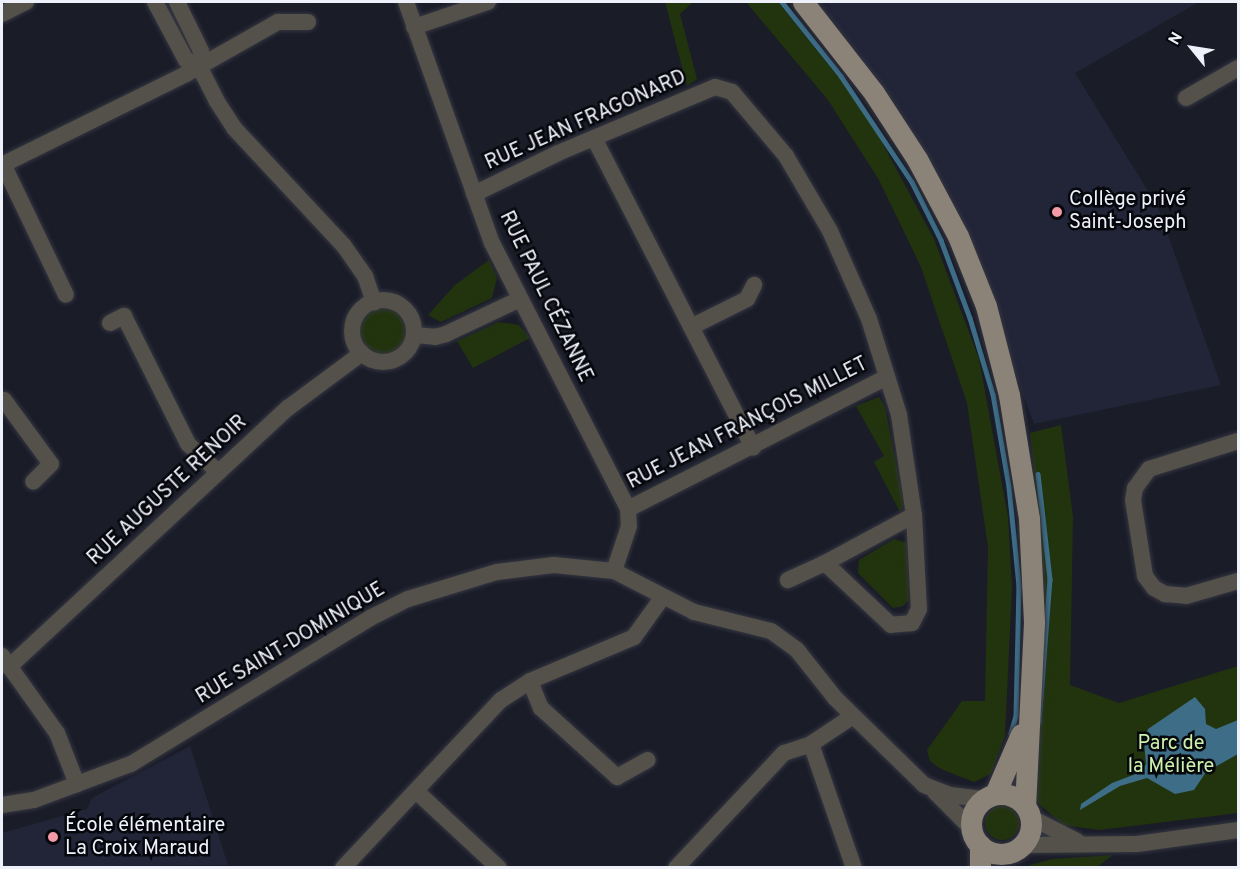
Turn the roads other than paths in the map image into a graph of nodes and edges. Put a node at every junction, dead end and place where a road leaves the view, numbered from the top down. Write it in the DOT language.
graph roads {
  1 [pos="26,2"];
  2 [pos="155,2"];
  3 [pos="177,2"];
  4 [pos="406,2"];
  5 [pos="488,2"];
  6 [pos="803,2"];
  7 [pos="2,14"];
  8 [pos="308,22"];
  9 [pos="414,27"];
  10 [pos="199,66"];
  11 [pos="1239,68"];
  12 [pos="1185,98"];
  13 [pos="594,138"];
  14 [pos="2,164"];
  15 [pos="474,194"];
  16 [pos="754,285"];
  17 [pos="66,295"];
  18 [pos="520,299"];
  19 [pos="374,302"];
  20 [pos="110,323"];
  21 [pos="692,327"];
  22 [pos="414,335"];
  23 [pos="362,354"];
  24 [pos="887,377"];
  25 [pos="2,398"];
  26 [pos="1239,441"];
  27 [pos="753,447"];
  28 [pos="218,472"];
  29 [pos="33,482"];
  30 [pos="628,509"];
  31 [pos="914,514"];
  32 [pos="825,563"];
  33 [pos="614,571"];
  34 [pos="788,580"];
  35 [pos="1239,581"];
  36 [pos="662,598"];
  37 [pos="5,662"];
  38 [pos="530,681"];
  39 [pos="853,716"];
  40 [pos="1026,719"];
  41 [pos="811,744"];
  42 [pos="648,760"];
  43 [pos="77,784"];
  44 [pos="932,789"];
  45 [pos="416,791"];
  46 [pos="989,797"];
  47 [pos="2,805"];
  48 [pos="1028,811"];
  49 [pos="1239,830"];
  50 [pos="976,837"];
  51 [pos="1095,847"];
  52 [pos="1013,854"];
  53 [pos="343,867"];
  54 [pos="499,867"];
  55 [pos="676,867"];
  56 [pos="854,867"];
  57 [pos="980,867"];
  1 -- 7 [label="street"];
  2 -- 10 [label="street"];
  3 -- 10 [label="street"];
  4 -- 9 [label="street, RUE PAUL CÉZANNE"];
  5 -- 9 [label="street"];
  6 -- 40 [label="main road"];
  8 -- 10 [label="street"];
  9 -- 15 [label="street, RUE PAUL CÉZANNE"];
  10 -- 14 [label="street"];
  10 -- 19 [label="street"];
  11 -- 12 [label="street"];
  13 -- 15 [label="street, RUE JEAN FRAGONARD"];
  13 -- 21 [label="street"];
  13 -- 24 [label="street, RUE JEAN FRAGONARD"];
  14 -- 17 [label="street"];
  15 -- 18 [label="street, RUE PAUL CÉZANNE"];
  16 -- 21 [label="street"];
  18 -- 22 [label="street"];
  18 -- 30 [label="street, RUE PAUL CÉZANNE"];
  19 -- 22 [label="street"];
  19 -- 23 [label="street"];
  20 -- 28 [label="street"];
  21 -- 27 [label="street"];
  22 -- 23 [label="street"];
  23 -- 28 [label="street, RUE AUGUSTE RENOIR"];
  24 -- 27 [label="street, RUE JEAN FRANÇOIS MILLET"];
  24 -- 31 [label="street"];
  25 -- 29 [label="street"];
  26 -- 35 [label="street"];
  27 -- 30 [label="street, RUE JEAN FRANÇOIS MILLET"];
  28 -- 37 [label="street, RUE AUGUSTE RENOIR"];
  30 -- 33 [label="street"];
  31 -- 32 [label="street"];
  31 -- 32 [label="street"];
  32 -- 34 [label="street"];
  33 -- 36 [label="street, RUE SAINT-DOMINIQUE"];
  33 -- 43 [label="street, RUE SAINT-DOMINIQUE"];
  36 -- 38 [label="street"];
  36 -- 39 [label="street, RUE SAINT-DOMINIQUE"];
  37 -- 43 [label="street"];
  38 -- 42 [label="street"];
  38 -- 45 [label="street"];
  39 -- 41 [label="street"];
  39 -- 44 [label="street, RUE SAINT-DOMINIQUE"];
  40 -- 46 [label="main road"];
  40 -- 48 [label="main road"];
  41 -- 55 [label="street"];
  41 -- 56 [label="street"];
  43 -- 47 [label="street, RUE SAINT-DOMINIQUE"];
  44 -- 46 [label="street"];
  44 -- 50 [label="street, RUE SAINT-DOMINIQUE"];
  45 -- 53 [label="street"];
  45 -- 54 [label="street"];
  46 -- 48 [label="main road"];
  46 -- 50 [label="main road"];
  48 -- 51 [label="street"];
  48 -- 52 [label="main road"];
  49 -- 51 [label="street"];
  50 -- 52 [label="main road"];
  50 -- 57 [label="main road"];
  51 -- 52 [label="street"];
}
